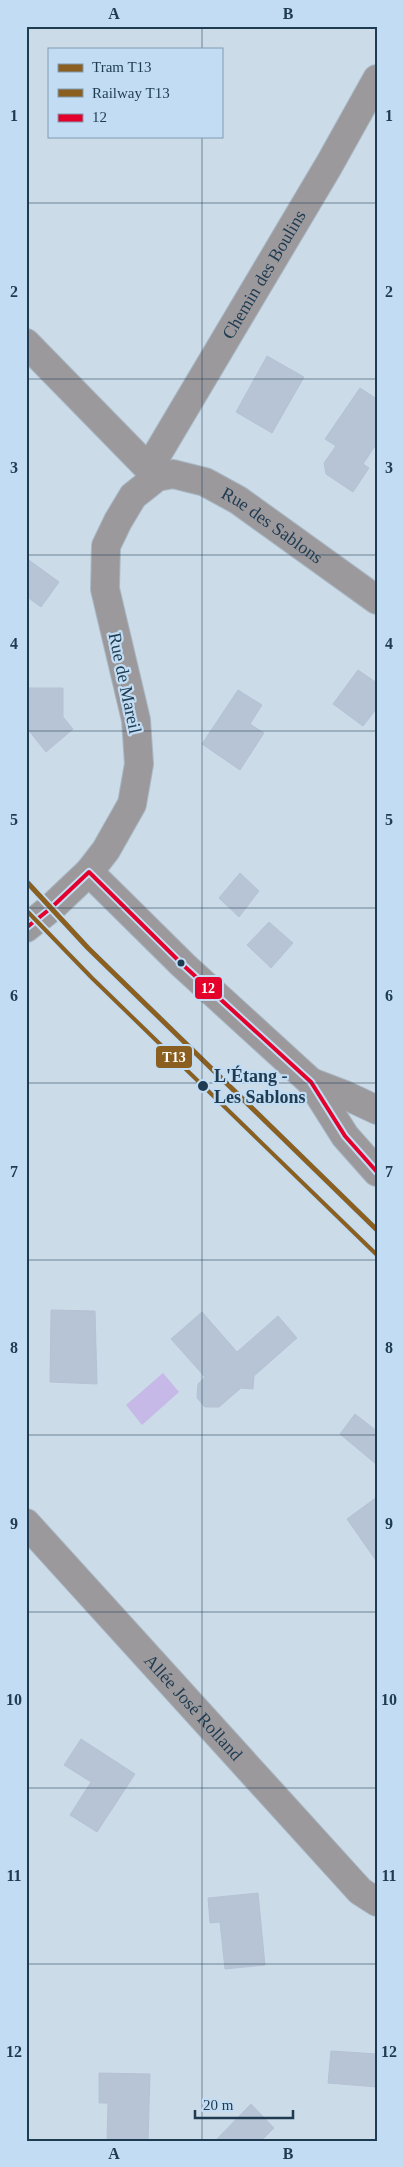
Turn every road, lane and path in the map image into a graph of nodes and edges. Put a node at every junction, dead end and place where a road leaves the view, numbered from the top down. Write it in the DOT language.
graph roads {
  1 [pos="377,79"];
  2 [pos="26,343"];
  3 [pos="153,473"];
  4 [pos="377,600"];
  5 [pos="89,872"];
  6 [pos="26,928"];
  7 [pos="311,1082"];
  8 [pos="377,1110"];
  9 [pos="377,1172"];
  10 [pos="26,1523"];
  11 [pos="368,1897"];
  1 -- 3 [label="street, Chemin des Boulins"];
  2 -- 3 [label="street"];
  3 -- 4 [label="street, Rue des Sablons"];
  3 -- 5 [label="street, Rue de Mareil"];
  5 -- 6 [label="street, Rue de Mareil"];
  5 -- 7 [label="street"];
  7 -- 8 [label="street"];
  7 -- 9 [label="street"];
  10 -- 11 [label="street, Allée José Rolland"];
}
